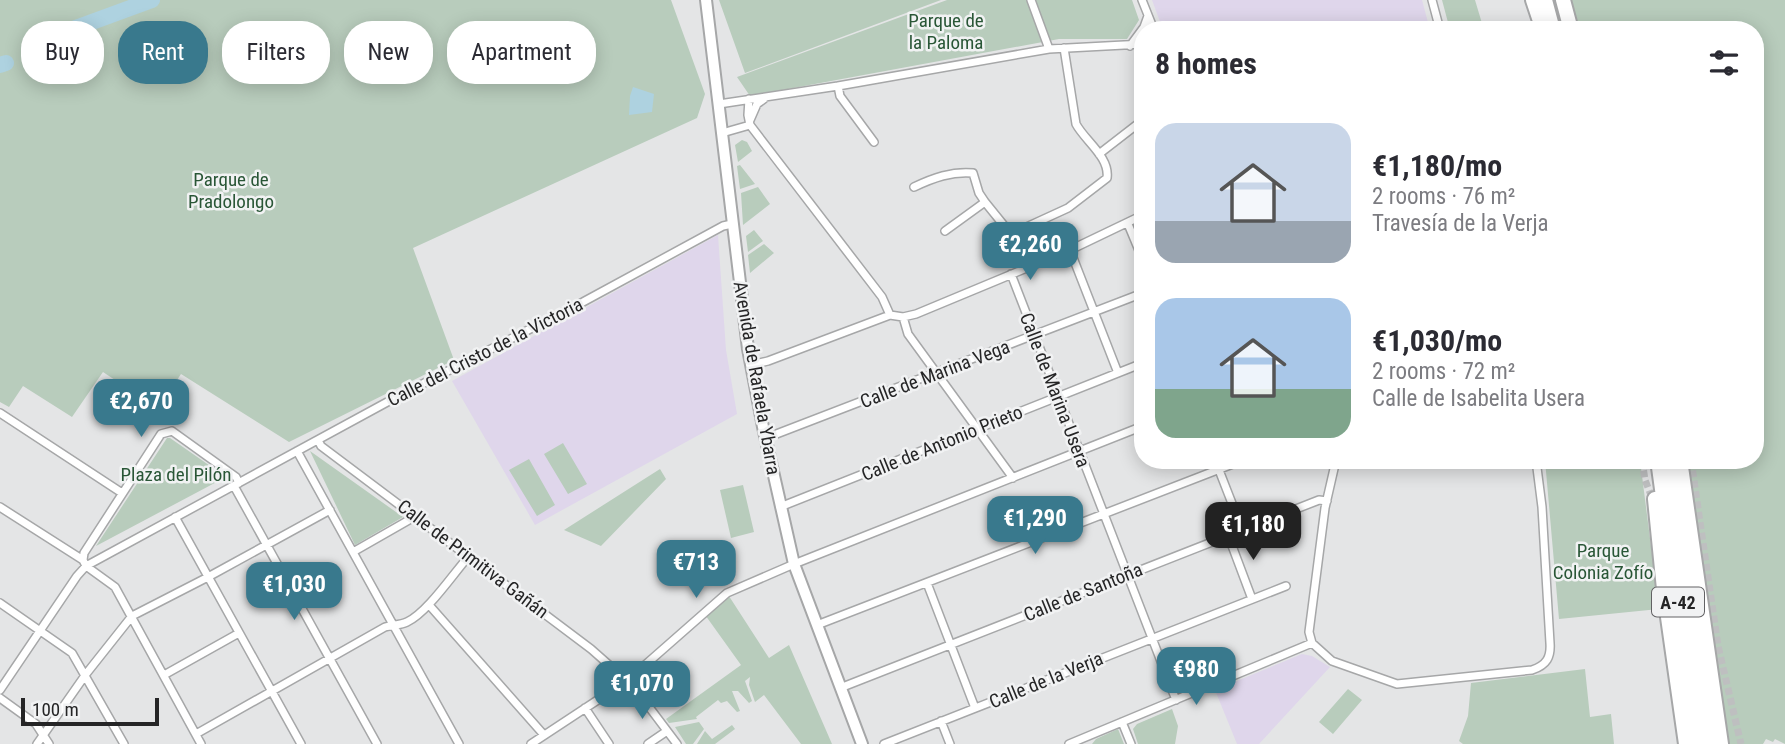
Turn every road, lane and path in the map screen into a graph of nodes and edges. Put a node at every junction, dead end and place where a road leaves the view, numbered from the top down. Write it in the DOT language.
graph roads {
  1 [pos="706,0"];
  2 [pos="1031,0"];
  3 [pos="1142,0"];
  4 [pos="1432,0"];
  5 [pos="1533,0"];
  6 [pos="1545,0"];
  7 [pos="1563,0"];
  8 [pos="1147,16"];
  9 [pos="1144,21"];
  10 [pos="1149,21"];
  11 [pos="1438,21"];
  12 [pos="1540,21"];
  13 [pos="1551,21"];
  14 [pos="1569,21"];
  15 [pos="1134,39"];
  16 [pos="1134,45"];
  17 [pos="1130,46"];
  18 [pos="1134,47"];
  19 [pos="1064,48"];
  20 [pos="1049,49"];
  21 [pos="838,86"];
  22 [pos="768,97"];
  23 [pos="749,99"];
  24 [pos="719,103"];
  25 [pos="750,125"];
  26 [pos="1134,127"];
  27 [pos="722,133"];
  28 [pos="874,142"];
  29 [pos="1099,154"];
  30 [pos="914,187"];
  31 [pos="985,202"];
  32 [pos="1134,220"];
  33 [pos="732,224"];
  34 [pos="1128,224"];
  35 [pos="945,231"];
  36 [pos="1134,238"];
  37 [pos="1070,250"];
  38 [pos="1011,274"];
  39 [pos="1134,297"];
  40 [pos="1095,312"];
  41 [pos="890,315"];
  42 [pos="903,317"];
  43 [pos="1034,335"];
  44 [pos="751,365"];
  45 [pos="1134,367"];
  46 [pos="1118,373"];
  47 [pos="937,374"];
  48 [pos="1058,397"];
  49 [pos="0,412"];
  50 [pos="977,429"];
  51 [pos="1134,430"];
  52 [pos="766,438"];
  53 [pos="318,440"];
  54 [pos="297,451"];
  55 [pos="1079,451"];
  56 [pos="1334,469"];
  57 [pos="1537,469"];
  58 [pos="1652,469"];
  59 [pos="1659,469"];
  60 [pos="1672,469"];
  61 [pos="1681,469"];
  62 [pos="1219,470"];
  63 [pos="1013,478"];
  64 [pos="237,484"];
  65 [pos="122,493"];
  66 [pos="1327,501"];
  67 [pos="0,507"];
  68 [pos="780,507"];
  69 [pos="330,510"];
  70 [pos="1104,514"];
  71 [pos="416,516"];
  72 [pos="175,517"];
  73 [pos="1242,529"];
  74 [pos="1228,535"];
  75 [pos="267,544"];
  76 [pos="353,552"];
  77 [pos="470,556"];
  78 [pos="85,563"];
  79 [pos="794,564"];
  80 [pos="1127,575"];
  81 [pos="208,577"];
  82 [pos="927,583"];
  83 [pos="1286,586"];
  84 [pos="1252,599"];
  85 [pos="0,603"];
  86 [pos="430,606"];
  87 [pos="132,616"];
  88 [pos="394,624"];
  89 [pos="817,625"];
  90 [pos="41,629"];
  91 [pos="239,633"];
  92 [pos="1152,638"];
  93 [pos="1312,643"];
  94 [pos="951,645"];
  95 [pos="330,659"];
  96 [pos="86,674"];
  97 [pos="164,675"];
  98 [pos="628,680"];
  99 [pos="840,688"];
  100 [pos="0,690"];
  101 [pos="272,692"];
  102 [pos="0,698"];
  103 [pos="1176,700"];
  104 [pos="585,708"];
  105 [pos="975,708"];
  106 [pos="941,721"];
  107 [pos="1122,722"];
  108 [pos="667,731"];
  109 [pos="44,733"];
  110 [pos="196,734"];
  111 [pos="544,735"];
  112 [pos="37,744"];
  113 [pos="49,744"];
  114 [pos="124,744"];
  115 [pos="201,744"];
  116 [pos="301,744"];
  117 [pos="377,744"];
  118 [pos="459,744"];
  119 [pos="531,744"];
  120 [pos="608,744"];
  121 [pos="648,744"];
  122 [pos="677,744"];
  123 [pos="862,744"];
  124 [pos="884,744"];
  125 [pos="950,744"];
  126 [pos="1069,744"];
  127 [pos="1130,744"];
  128 [pos="1686,744"];
  129 [pos="1697,744"];
  130 [pos="1709,744"];
  131 [pos="1721,744"];
  1 -- 24 [label="main road, Avenida de Rafaela Ybarra"];
  2 -- 20 [label="street"];
  3 -- 8 [label="street"];
  4 -- 11 [label="street"];
  5 -- 12 [label="highway"];
  6 -- 13 [label="highway"];
  7 -- 14 [label="highway"];
  8 -- 9 [label="street"];
  8 -- 10 [label="street"];
  15 -- 17 [label="street"];
  16 -- 17 [label="street"];
  17 -- 18 [label="street"];
  17 -- 19 [label="street"];
  19 -- 20 [label="street"];
  19 -- 29 [label="street"];
  20 -- 21 [label="street"];
  21 -- 22 [label="street"];
  21 -- 28 [label="street"];
  22 -- 23 [label="street"];
  22 -- 25 [label="street"];
  23 -- 24 [label="street"];
  23 -- 25 [label="street"];
  24 -- 27 [label="main road, Avenida de Rafaela Ybarra"];
  25 -- 27 [label="street"];
  25 -- 41 [label="street"];
  26 -- 29 [label="street"];
  27 -- 33 [label="main road, Avenida de Rafaela Ybarra"];
  29 -- 31 [label="street"];
  30 -- 31 [label="street"];
  31 -- 35 [label="street"];
  32 -- 34 [label="street"];
  33 -- 44 [label="main road, Avenida de Rafaela Ybarra"];
  33 -- 53 [label="street, Calle del Cristo de la Victoria"];
  34 -- 36 [label="street"];
  34 -- 37 [label="street"];
  37 -- 38 [label="street"];
  37 -- 40 [label="street"];
  38 -- 42 [label="street"];
  38 -- 43 [label="street, Calle de Marina Usera"];
  39 -- 40 [label="street, Calle de Marina Vega"];
  40 -- 43 [label="street, Calle de Marina Vega"];
  40 -- 46 [label="street"];
  41 -- 42 [label="street"];
  41 -- 44 [label="street"];
  42 -- 47 [label="street"];
  43 -- 47 [label="street, Calle de Marina Vega"];
  43 -- 48 [label="street, Calle de Marina Usera"];
  44 -- 52 [label="main road, Avenida de Rafaela Ybarra"];
  45 -- 46 [label="street, Calle de Antonio Prieto"];
  46 -- 48 [label="street, Calle de Antonio Prieto"];
  47 -- 50 [label="street"];
  47 -- 52 [label="street, Calle de Marina Vega"];
  48 -- 50 [label="street, Calle de Antonio Prieto"];
  48 -- 55 [label="street, Calle de Marina Usera"];
  49 -- 65 [label="street"];
  50 -- 63 [label="street"];
  50 -- 68 [label="street, Calle de Antonio Prieto"];
  51 -- 55 [label="street"];
  52 -- 68 [label="main road, Avenida de Rafaela Ybarra"];
  53 -- 54 [label="street, Calle del Cristo de la Victoria"];
  53 -- 71 [label="street, Calle de Primitiva Gañán"];
  54 -- 64 [label="street, Calle del Cristo de la Victoria"];
  54 -- 69 [label="street"];
  55 -- 63 [label="street"];
  55 -- 70 [label="street, Calle de Marina Usera"];
  56 -- 66 [label="street"];
  57 -- 93 [label="street"];
  58 -- 128 [label="highway"];
  59 -- 129 [label="highway, A-42"];
  60 -- 130 [label="highway, A-42"];
  61 -- 131 [label="highway"];
  62 -- 70 [label="street"];
  62 -- 73 [label="street"];
  63 -- 79 [label="street"];
  64 -- 65 [label="street, Calle del Cristo de la Victoria"];
  64 -- 72 [label="street, Calle del Cristo de la Victoria"];
  64 -- 75 [label="street"];
  65 -- 78 [label="street, Calle del Cristo de la Victoria"];
  66 -- 73 [label="street, Calle de Santoña"];
  66 -- 93 [label="street"];
  67 -- 78 [label="street"];
  68 -- 79 [label="main road, Avenida de Rafaela Ybarra"];
  69 -- 75 [label="street"];
  69 -- 76 [label="street"];
  70 -- 80 [label="street, Calle de Marina Usera"];
  70 -- 82 [label="street"];
  71 -- 76 [label="street"];
  71 -- 77 [label="street, Calle de Primitiva Gañán"];
  72 -- 78 [label="street, Calle del Cristo de la Victoria"];
  72 -- 81 [label="street"];
  73 -- 74 [label="street, Calle de Santoña"];
  74 -- 80 [label="street, Calle de Santoña"];
  74 -- 84 [label="street"];
  75 -- 81 [label="street"];
  75 -- 95 [label="street"];
  76 -- 88 [label="street"];
  77 -- 86 [label="street"];
  77 -- 98 [label="street, Calle de Primitiva Gañán"];
  78 -- 87 [label="street"];
  78 -- 90 [label="street, Calle del Cristo de la Victoria"];
  79 -- 89 [label="main road, Avenida de Rafaela Ybarra"];
  79 -- 98 [label="street"];
  80 -- 92 [label="street, Calle de Marina Usera"];
  80 -- 94 [label="street, Calle de Santoña"];
  81 -- 87 [label="street"];
  81 -- 91 [label="street"];
  82 -- 89 [label="street"];
  82 -- 94 [label="street"];
  83 -- 84 [label="street, Calle de la Verja"];
  84 -- 92 [label="street, Calle de la Verja"];
  85 -- 90 [label="street"];
  86 -- 88 [label="street"];
  86 -- 111 [label="street"];
  87 -- 96 [label="street"];
  87 -- 97 [label="street"];
  88 -- 95 [label="street"];
  88 -- 118 [label="street"];
  89 -- 99 [label="main road, Avenida de Rafaela Ybarra"];
  90 -- 96 [label="street"];
  90 -- 100 [label="street, Calle del Cristo de la Victoria"];
  91 -- 97 [label="street"];
  91 -- 101 [label="street"];
  92 -- 103 [label="street, Calle de Marina Usera"];
  92 -- 105 [label="street, Calle de la Verja"];
  93 -- 103 [label="street"];
  94 -- 99 [label="street, Calle de Santoña"];
  94 -- 105 [label="street"];
  95 -- 101 [label="street"];
  95 -- 117 [label="street"];
  96 -- 109 [label="street"];
  96 -- 114 [label="street"];
  97 -- 110 [label="street"];
  98 -- 104 [label="street"];
  98 -- 108 [label="street, Calle de Primitiva Gañán"];
  99 -- 123 [label="main road, Avenida de Rafaela Ybarra"];
  101 -- 110 [label="street"];
  101 -- 116 [label="street"];
  102 -- 109 [label="street"];
  103 -- 107 [label="street"];
  104 -- 111 [label="street"];
  104 -- 120 [label="street"];
  105 -- 106 [label="street, Calle de la Verja"];
  106 -- 124 [label="street, Calle de la Verja"];
  106 -- 125 [label="street"];
  107 -- 126 [label="street"];
  107 -- 127 [label="street"];
  108 -- 121 [label="street"];
  108 -- 122 [label="street, Calle de Primitiva Gañán"];
  109 -- 112 [label="street"];
  109 -- 113 [label="street"];
  110 -- 115 [label="street"];
  111 -- 119 [label="street"];
}
